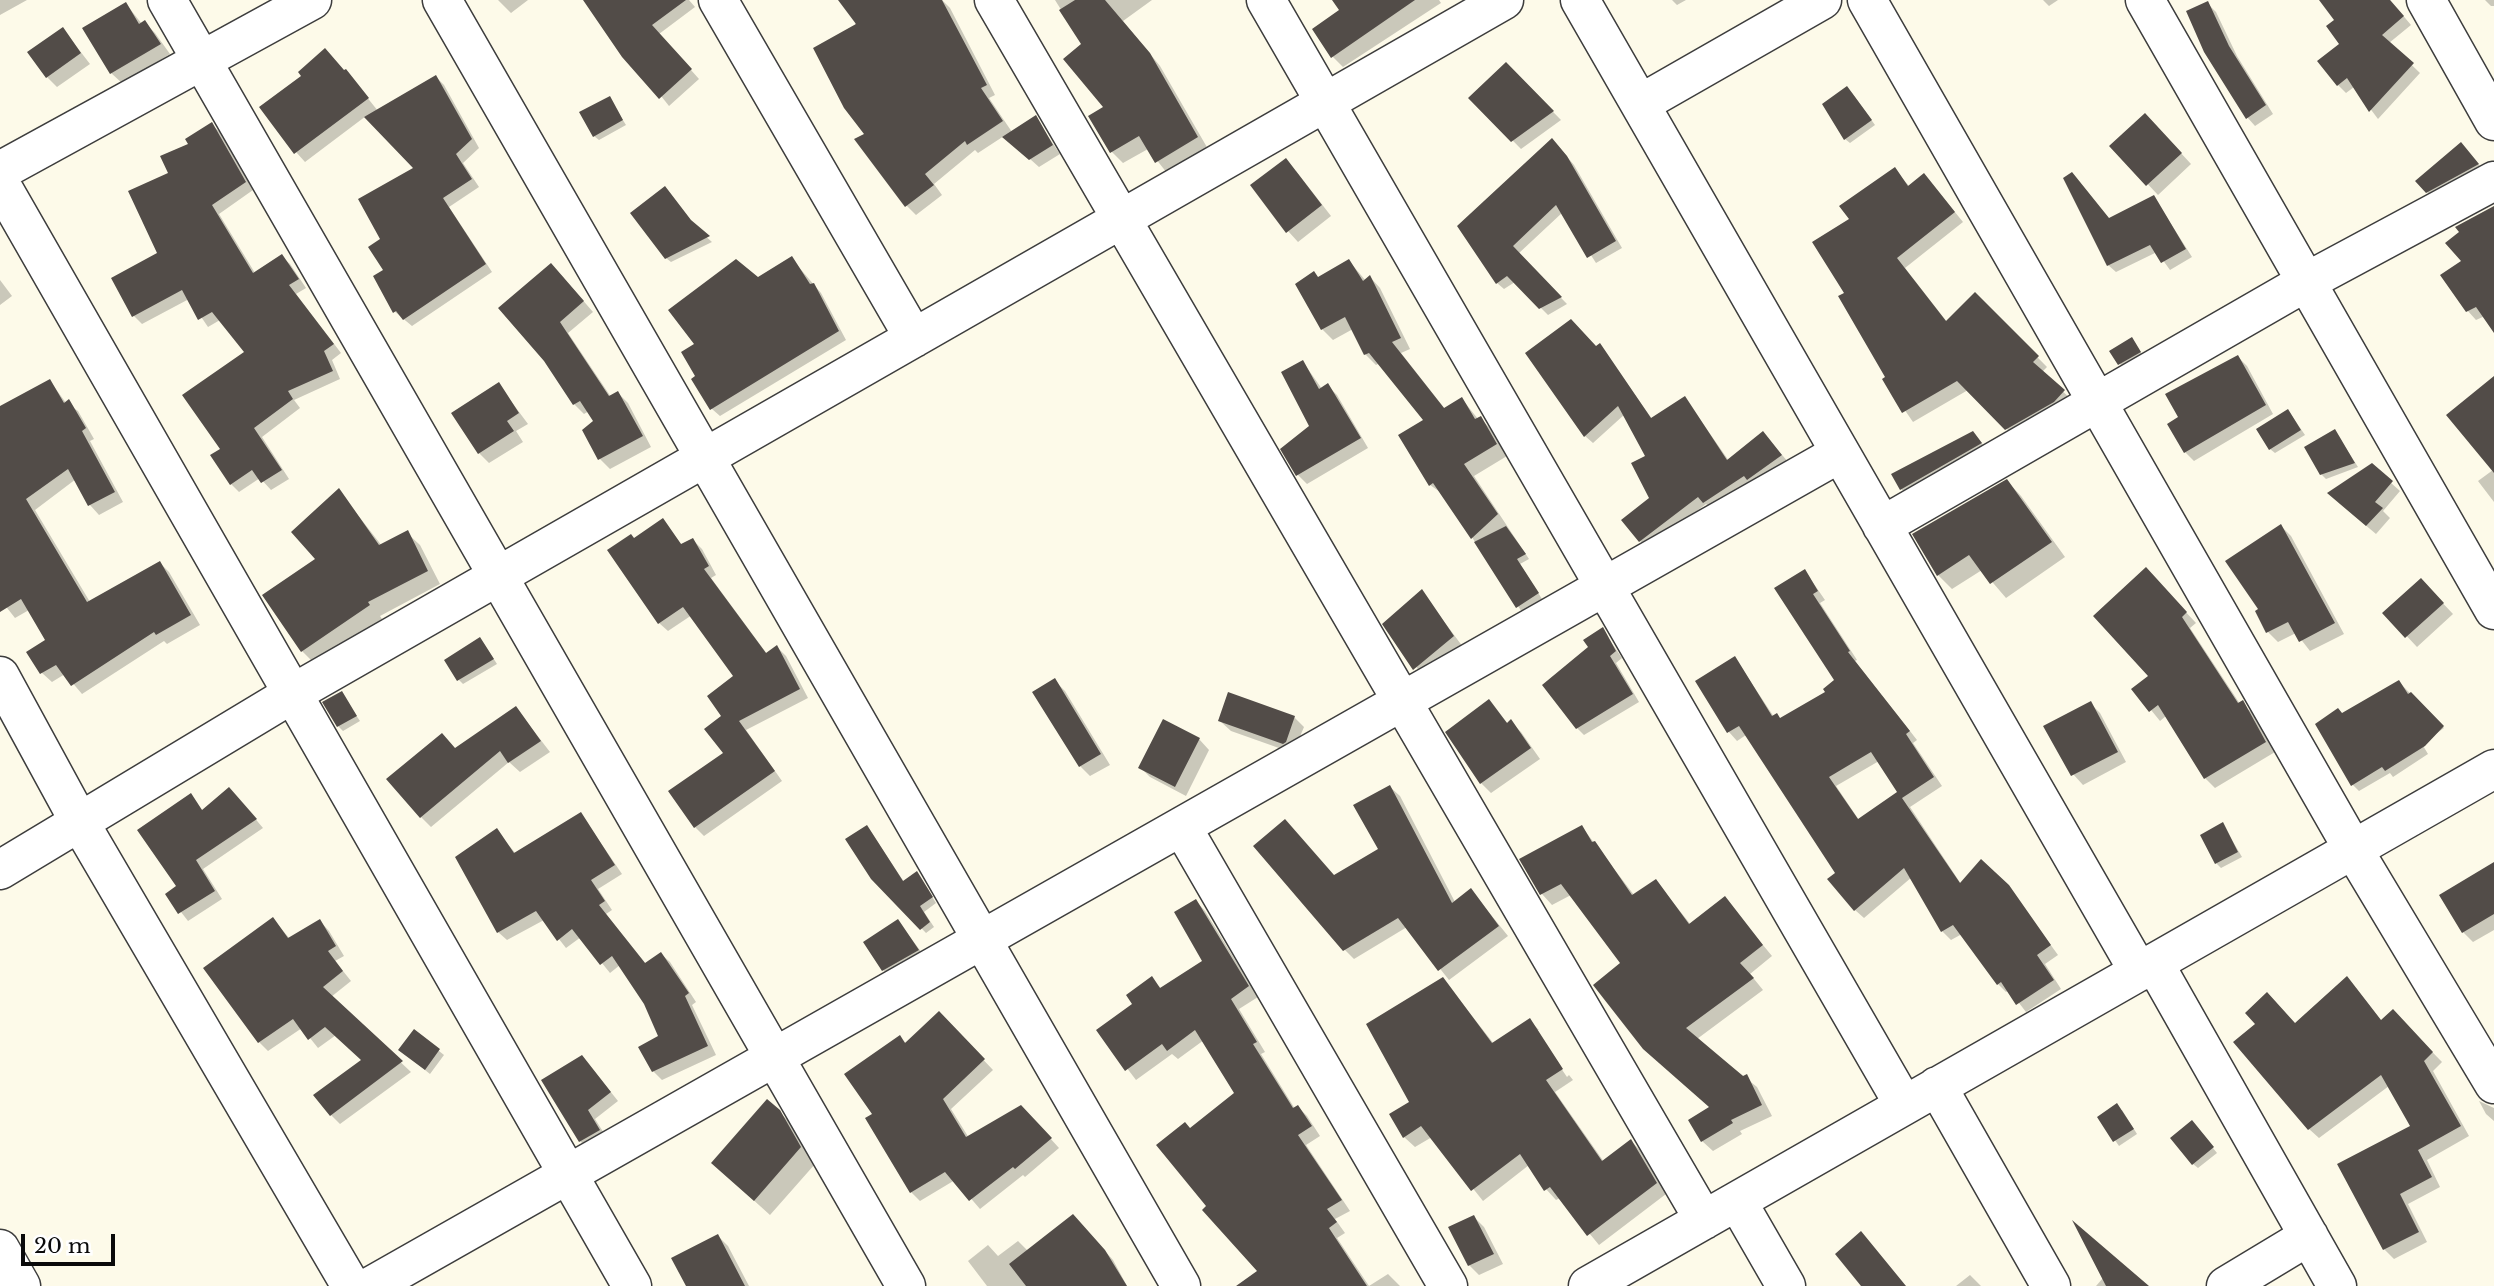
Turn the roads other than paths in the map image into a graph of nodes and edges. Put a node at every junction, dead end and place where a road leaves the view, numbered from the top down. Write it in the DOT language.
graph roads {
  1 [pos="167,0"];
  2 [pos="312,0"];
  3 [pos="442,0"];
  4 [pos="718,0"];
  5 [pos="994,0"];
  6 [pos="1266,0"];
  7 [pos="1504,0"];
  8 [pos="1580,0"];
  9 [pos="1822,0"];
  10 [pos="1867,0"];
  11 [pos="2145,0"];
  12 [pos="2426,0"];
  13 [pos="202,61"];
  14 [pos="1325,102"];
  15 [pos="1640,104"];
  16 [pos="2494,121"];
  17 [pos="0,171"];
  18 [pos="2494,181"];
  19 [pos="0,183"];
  20 [pos="1122,219"];
  21 [pos="2306,282"];
  22 [pos="914,338"];
  23 [pos="2097,402"];
  24 [pos="1840,453"];
  25 [pos="705,457"];
  26 [pos="1882,526"];
  27 [pos="498,576"];
  28 [pos="1605,586"];
  29 [pos="2494,610"];
  30 [pos="0,676"];
  31 [pos="292,694"];
  32 [pos="1402,702"];
  33 [pos="2494,769"];
  34 [pos="80,823"];
  35 [pos="1182,827"];
  36 [pos="2353,849"];
  37 [pos="0,870"];
  38 [pos="982,939"];
  39 [pos="2146,967"];
  40 [pos="775,1057"];
  41 [pos="2494,1084"];
  42 [pos="1937,1086"];
  43 [pos="1904,1105"];
  44 [pos="568,1174"];
  45 [pos="1737,1201"];
  46 [pos="1704,1220"];
  47 [pos="2309,1236"];
  48 [pos="0,1249"];
  49 [pos="21,1286"];
  50 [pos="351,1286"];
  51 [pos="371,1286"];
  52 [pos="632,1286"];
  53 [pos="906,1286"];
  54 [pos="1181,1286"];
  55 [pos="1448,1286"];
  56 [pos="1588,1286"];
  57 [pos="1786,1286"];
  58 [pos="2051,1286"];
  59 [pos="2226,1286"];
  60 [pos="2337,1286"];
  1 -- 13 [label="street"];
  2 -- 13 [label="street"];
  3 -- 25 [label="street"];
  4 -- 22 [label="street"];
  5 -- 20 [label="street"];
  6 -- 14 [label="street"];
  7 -- 14 [label="street"];
  8 -- 15 [label="street"];
  9 -- 15 [label="street"];
  10 -- 23 [label="street"];
  11 -- 21 [label="street"];
  12 -- 16 [label="street"];
  13 -- 17 [label="street"];
  13 -- 27 [label="street"];
  14 -- 20 [label="street"];
  14 -- 28 [label="street"];
  15 -- 24 [label="street"];
  18 -- 21 [label="street"];
  19 -- 31 [label="street"];
  20 -- 22 [label="street"];
  20 -- 32 [label="street"];
  21 -- 23 [label="street"];
  21 -- 29 [label="street"];
  22 -- 25 [label="street"];
  23 -- 26 [label="street"];
  23 -- 36 [label="street"];
  24 -- 26 [label="street"];
  24 -- 28 [label="street"];
  25 -- 27 [label="street"];
  25 -- 38 [label="street"];
  26 -- 39 [label="street"];
  27 -- 31 [label="street"];
  27 -- 40 [label="street"];
  28 -- 32 [label="street"];
  28 -- 43 [label="street"];
  30 -- 34 [label="street"];
  31 -- 34 [label="street"];
  31 -- 44 [label="street"];
  32 -- 35 [label="street"];
  32 -- 46 [label="street"];
  33 -- 36 [label="street"];
  34 -- 37 [label="street"];
  34 -- 50 [label="street"];
  35 -- 38 [label="street"];
  35 -- 55 [label="street"];
  36 -- 39 [label="street"];
  36 -- 41 [label="street"];
  38 -- 40 [label="street"];
  38 -- 54 [label="street"];
  39 -- 42 [label="street"];
  39 -- 47 [label="street"];
  40 -- 44 [label="street"];
  40 -- 53 [label="street"];
  42 -- 43 [label="street"];
  42 -- 58 [label="street"];
  43 -- 45 [label="street"];
  44 -- 51 [label="street"];
  44 -- 52 [label="street"];
  45 -- 46 [label="street"];
  45 -- 57 [label="street"];
  46 -- 56 [label="street"];
  47 -- 59 [label="street"];
  47 -- 60 [label="street"];
  48 -- 49 [label="street"];
}
